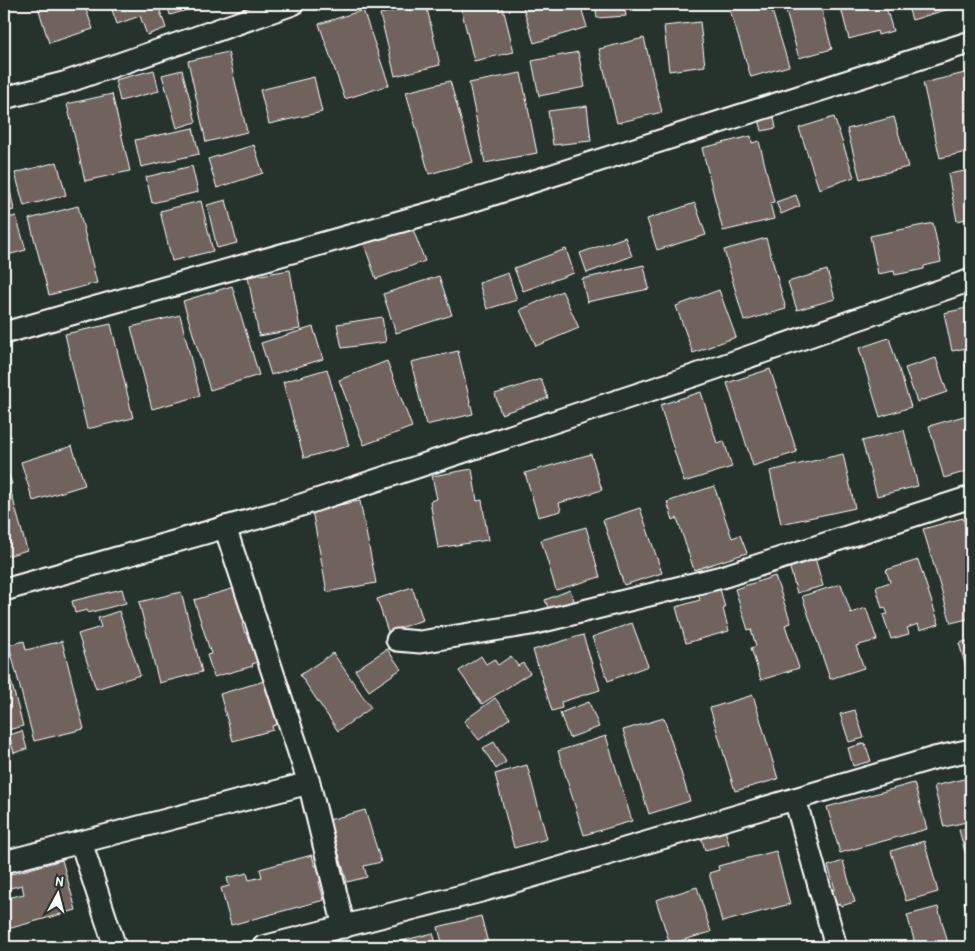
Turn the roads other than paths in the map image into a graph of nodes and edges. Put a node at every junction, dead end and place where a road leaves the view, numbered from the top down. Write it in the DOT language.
graph roads {
  1 [pos="293,4"];
  2 [pos="971,42"];
  3 [pos="4,98"];
  4 [pos="971,280"];
  5 [pos="4,334"];
  6 [pos="971,497"];
  7 [pos="225,527"];
  8 [pos="4,590"];
  9 [pos="396,640"];
  10 [pos="971,750"];
  11 [pos="308,784"];
  12 [pos="795,799"];
  13 [pos="81,842"];
  14 [pos="4,862"];
  15 [pos="344,926"];
  16 [pos="115,947"];
  17 [pos="263,947"];
  18 [pos="836,947"];
  1 -- 3 [label="street"];
  2 -- 5 [label="street"];
  4 -- 7 [label="street"];
  6 -- 9 [label="street"];
  7 -- 8 [label="street"];
  7 -- 11 [label="street"];
  10 -- 12 [label="street"];
  11 -- 13 [label="street"];
  11 -- 15 [label="street"];
  12 -- 15 [label="street"];
  12 -- 18 [label="street"];
  13 -- 14 [label="street"];
  13 -- 16 [label="street"];
  15 -- 17 [label="street"];
}
